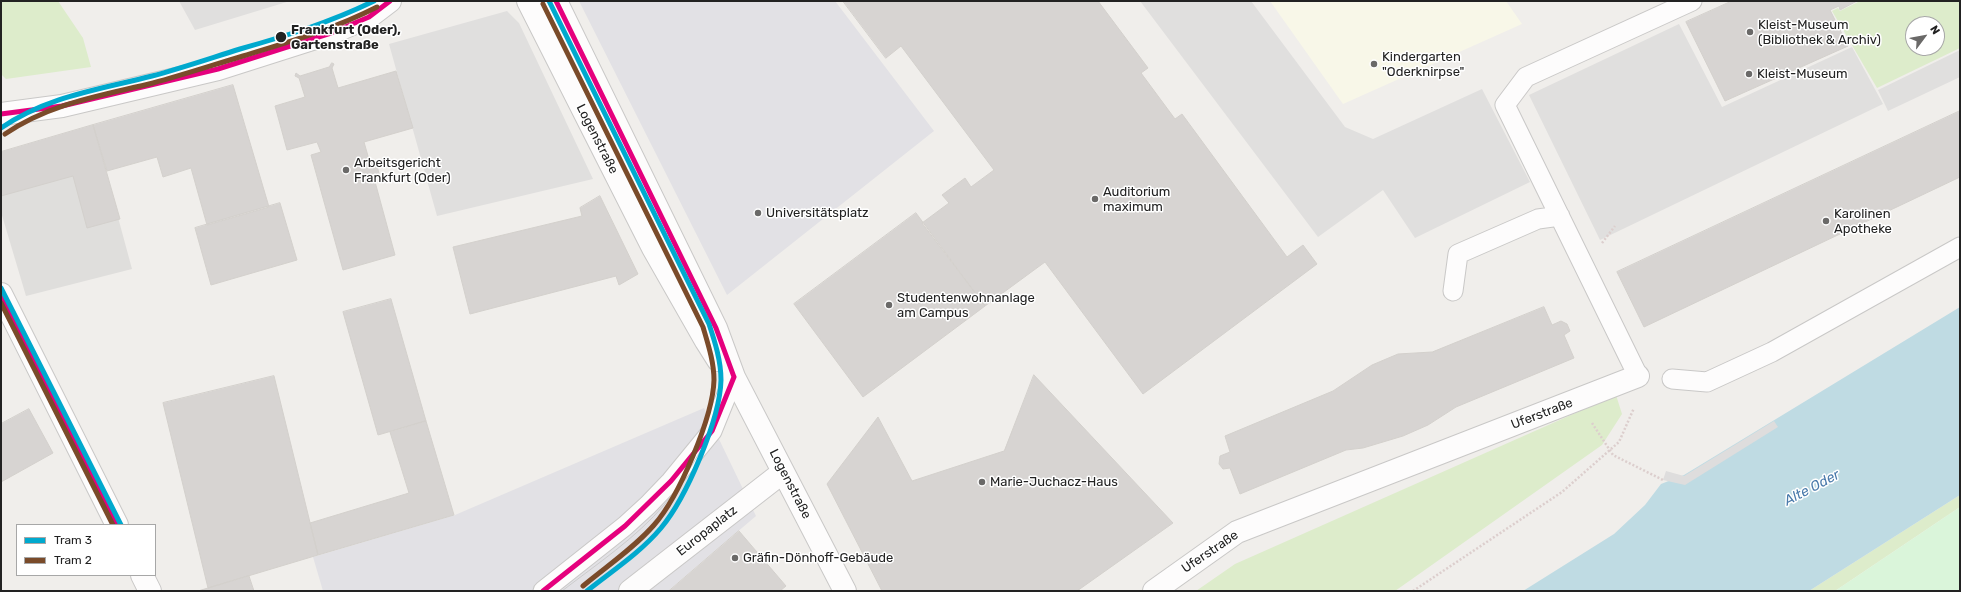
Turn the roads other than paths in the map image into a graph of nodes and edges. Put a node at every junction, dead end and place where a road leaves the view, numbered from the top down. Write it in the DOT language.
graph roads {
  1 [pos="390,1"];
  2 [pos="528,1"];
  3 [pos="556,1"];
  4 [pos="1692,1"];
  5 [pos="1,114"];
  6 [pos="1560,216"];
  7 [pos="1960,247"];
  8 [pos="1453,291"];
  9 [pos="1,294"];
  10 [pos="1638,376"];
  11 [pos="734,377"];
  12 [pos="1672,379"];
  13 [pos="783,472"];
  14 [pos="116,524"];
  15 [pos="142,576"];
  16 [pos="150,591"];
  17 [pos="544,591"];
  18 [pos="630,591"];
  19 [pos="845,591"];
  20 [pos="1154,591"];
  1 -- 5 [label="street"];
  2 -- 11 [label="street, Logenstraße"];
  3 -- 11 [label="street, Logenstraße"];
  4 -- 6 [label="lane"];
  6 -- 8 [label="lane"];
  6 -- 10 [label="lane"];
  7 -- 12 [label="lane"];
  9 -- 14 [label="street"];
  10 -- 20 [label="street, Uferstraße"];
  11 -- 13 [label="street, Logenstraße"];
  11 -- 17 [label="lane"];
  13 -- 18 [label="street, Europaplatz"];
  13 -- 19 [label="street, Logenstraße"];
  15 -- 16 [label="street"];
}
